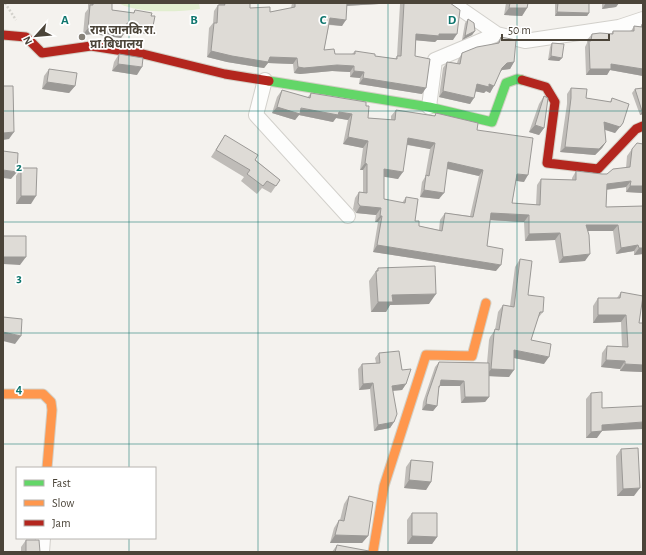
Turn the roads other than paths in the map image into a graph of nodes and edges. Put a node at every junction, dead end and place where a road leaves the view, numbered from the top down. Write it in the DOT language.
graph roads {
  1 [pos="452,3"];
  2 [pos="643,19"];
  3 [pos="497,34"];
  4 [pos="3,35"];
  5 [pos="265,80"];
  6 [pos="429,107"];
  7 [pos="643,126"];
  8 [pos="348,216"];
  9 [pos="486,303"];
  10 [pos="3,394"];
  11 [pos="47,467"];
  12 [pos="43,539"];
  13 [pos="42,552"];
  14 [pos="373,552"];
  1 -- 3 [label="street"];
  2 -- 3 [label="street"];
  3 -- 6 [label="street"];
  4 -- 5 [label="street"];
  5 -- 6 [label="street"];
  5 -- 8 [label="street"];
  6 -- 7 [label="street"];
  9 -- 14 [label="street"];
  10 -- 11 [label="street"];
  12 -- 13 [label="street"];
}
